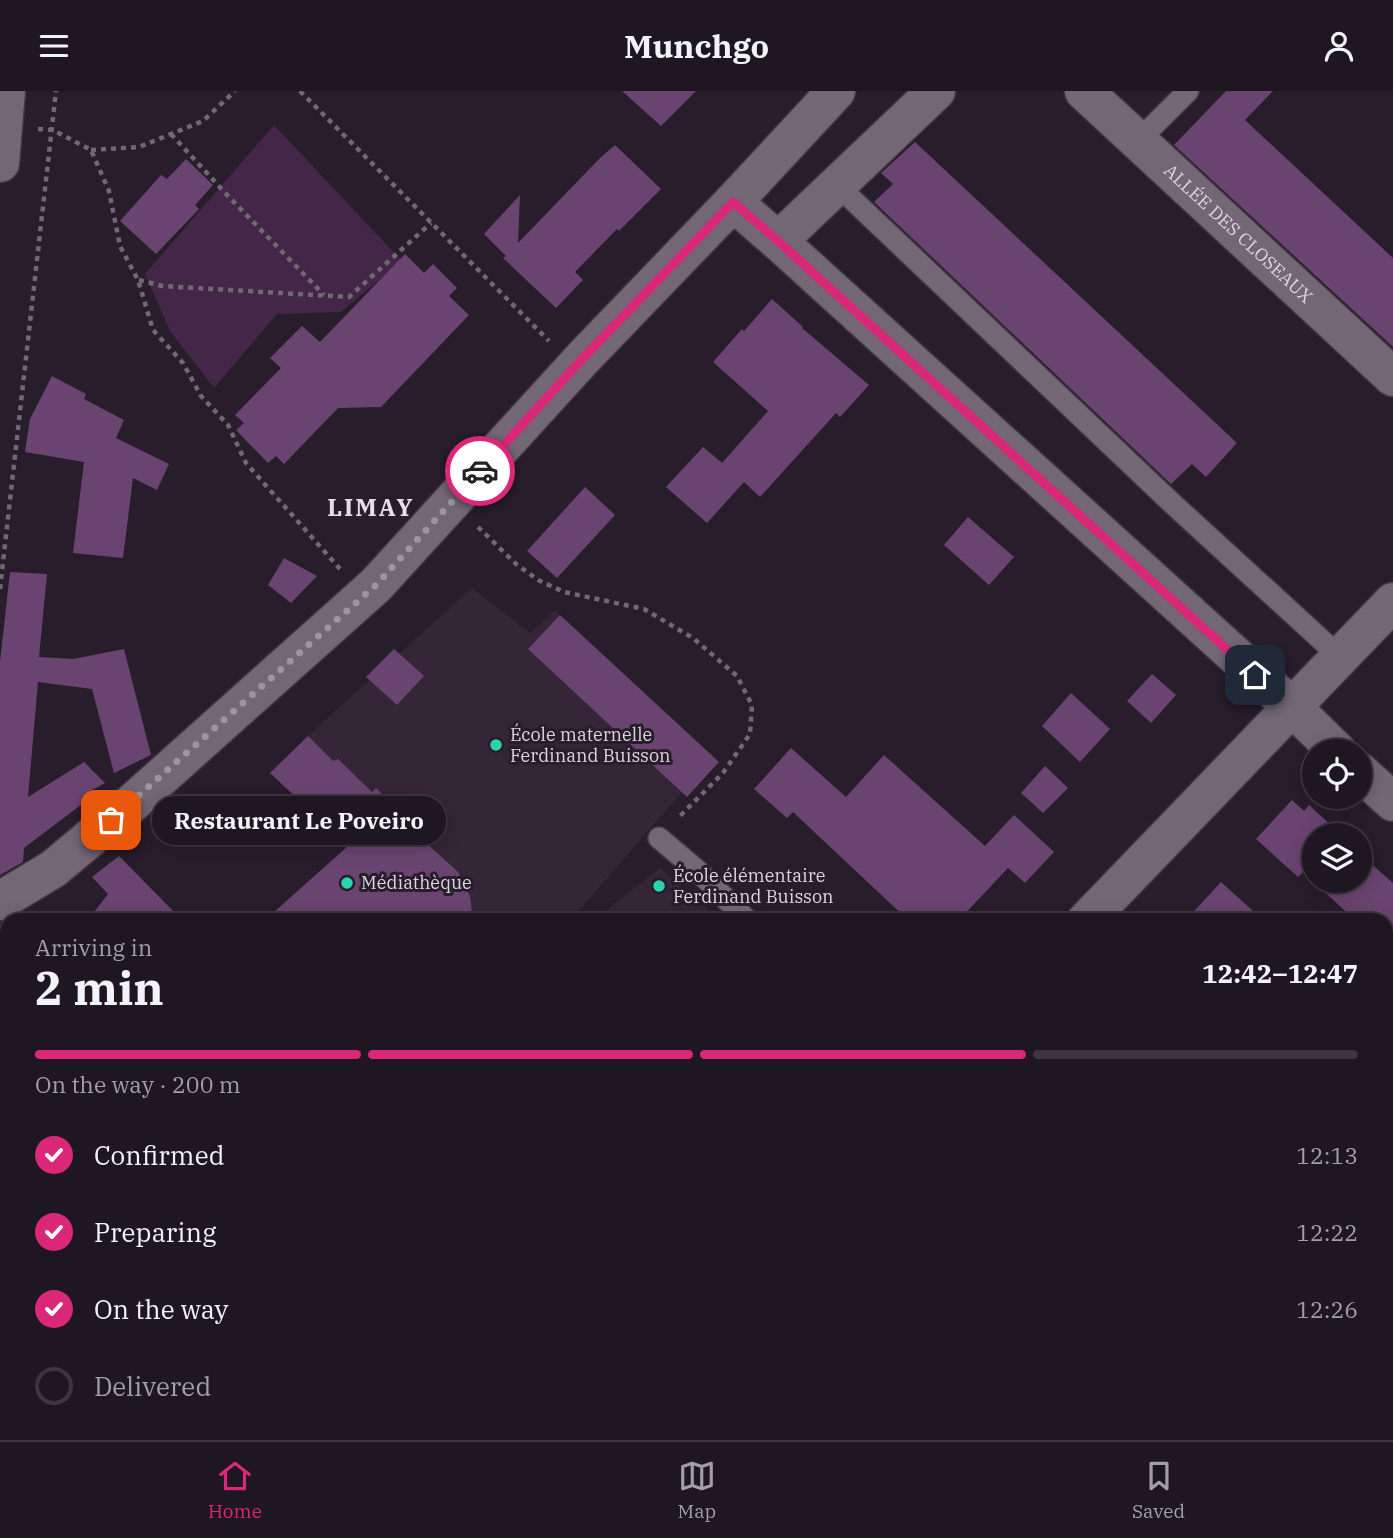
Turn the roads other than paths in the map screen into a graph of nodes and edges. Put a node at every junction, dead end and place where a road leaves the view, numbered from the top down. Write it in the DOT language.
graph roads {
  1 [pos="836,91"];
  2 [pos="936,91"];
  3 [pos="1084,91"];
  4 [pos="1188,91"];
  5 [pos="1138,141"];
  6 [pos="838,186"];
  7 [pos="733,202"];
  8 [pos="778,241"];
  9 [pos="1393,377"];
  10 [pos="1393,602"];
  11 [pos="1339,656"];
  12 [pos="1291,706"];
  13 [pos="1325,739"];
  14 [pos="1372,783"];
  15 [pos="1393,802"];
  16 [pos="659,838"];
  17 [pos="0,901"];
  18 [pos="740,913"];
  19 [pos="1094,913"];
  1 -- 7 [label="street"];
  2 -- 6 [label="street"];
  3 -- 5 [label="street, ALLÉE DES CLOSEAUX"];
  4 -- 5 [label="lane"];
  5 -- 9 [label="street, ALLÉE DES CLOSEAUX"];
  6 -- 8 [label="street"];
  6 -- 11 [label="lane"];
  7 -- 8 [label="street"];
  7 -- 17 [label="street"];
  8 -- 12 [label="street"];
  10 -- 11 [label="street"];
  11 -- 12 [label="street"];
  12 -- 13 [label="street"];
  12 -- 19 [label="street"];
  14 -- 15 [label="street"];
  16 -- 18 [label="lane"];
}
